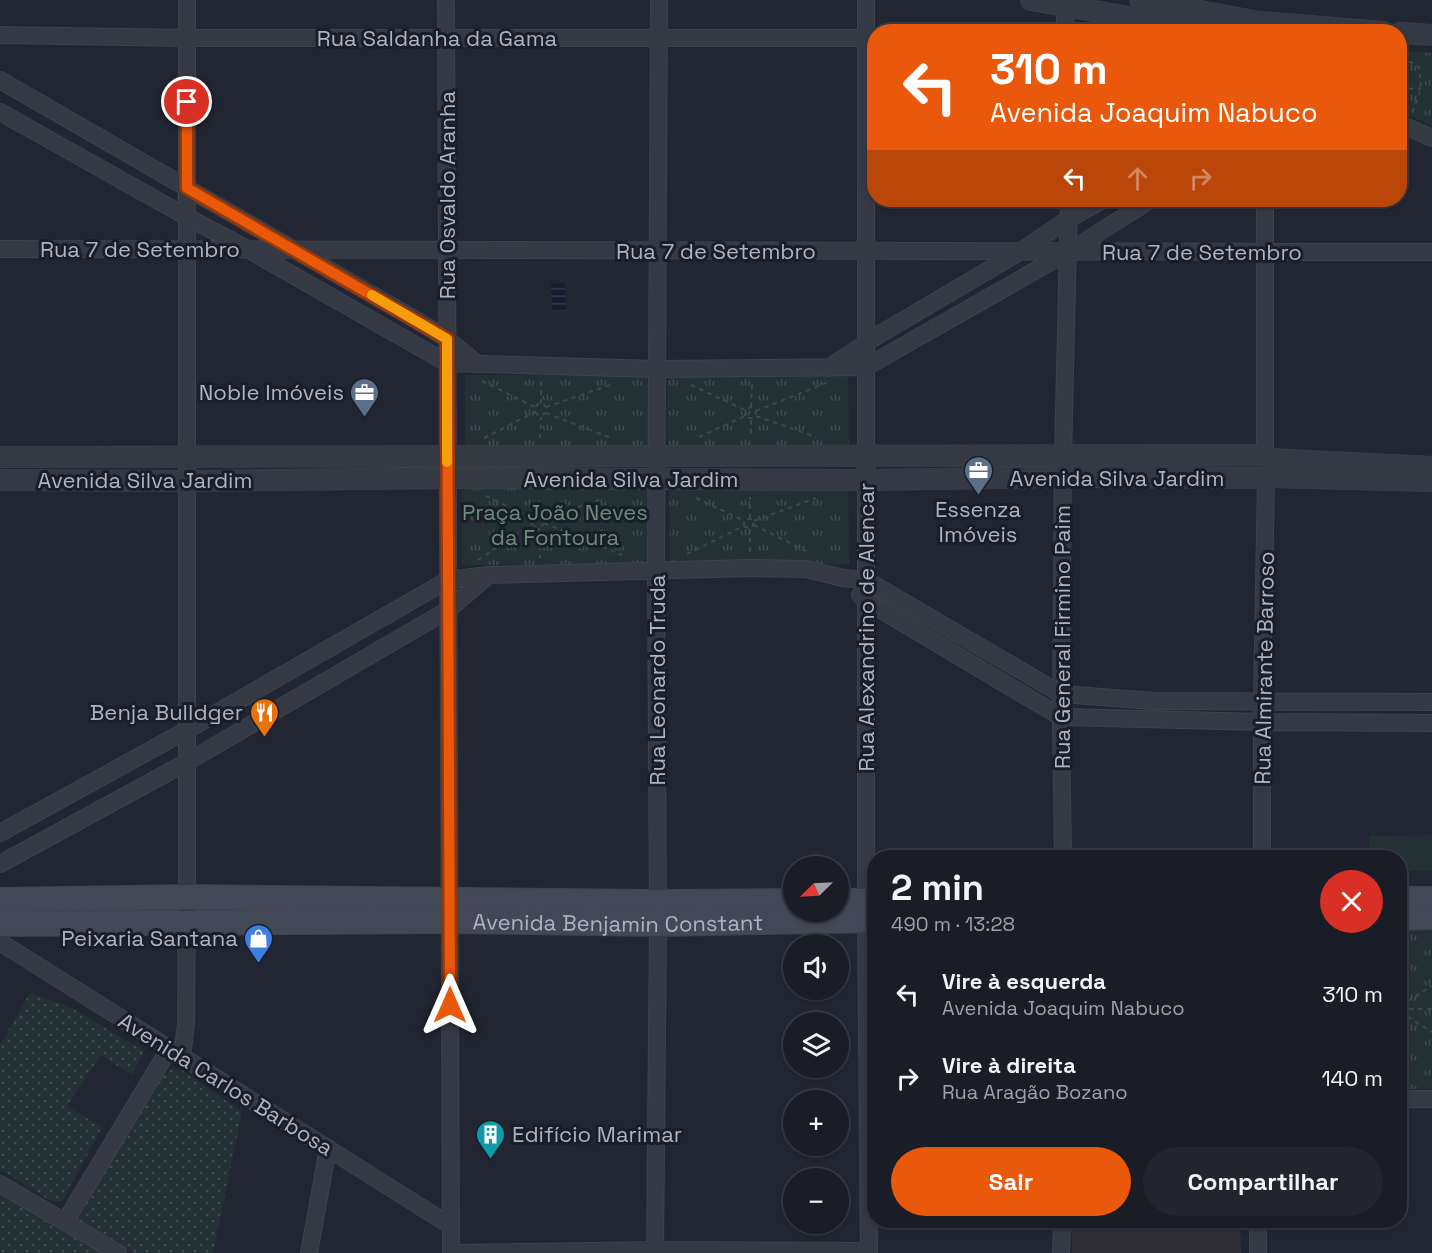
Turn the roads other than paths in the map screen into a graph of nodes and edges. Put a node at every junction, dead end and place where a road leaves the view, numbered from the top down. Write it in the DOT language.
graph roads {
  1 [pos="187,0"];
  2 [pos="446,0"];
  3 [pos="659,0"];
  4 [pos="866,0"];
  5 [pos="1031,0"];
  6 [pos="1140,0"];
  7 [pos="1065,3"];
  8 [pos="869,24"];
  9 [pos="1065,24"];
  10 [pos="1171,24"];
  11 [pos="1246,24"];
  12 [pos="0,35"];
  13 [pos="1432,35"];
  14 [pos="659,37"];
  15 [pos="187,38"];
  16 [pos="447,38"];
  17 [pos="867,38"];
  18 [pos="1407,48"];
  19 [pos="1432,48"];
  20 [pos="1407,50"];
  21 [pos="0,80"];
  22 [pos="0,112"];
  23 [pos="1407,127"];
  24 [pos="1432,138"];
  25 [pos="187,188"];
  26 [pos="867,198"];
  27 [pos="1069,207"];
  28 [pos="1090,207"];
  29 [pos="1139,207"];
  30 [pos="1265,207"];
  31 [pos="187,217"];
  32 [pos="1070,218"];
  33 [pos="0,249"];
  34 [pos="187,249"];
  35 [pos="249,250"];
  36 [pos="295,250"];
  37 [pos="447,250"];
  38 [pos="658,250"];
  39 [pos="866,251"];
  40 [pos="1021,251"];
  41 [pos="1070,251"];
  42 [pos="1266,252"];
  43 [pos="1432,252"];
  44 [pos="447,339"];
  45 [pos="867,344"];
  46 [pos="447,363"];
  47 [pos="866,367"];
  48 [pos="657,369"];
  49 [pos="477,371"];
  50 [pos="830,374"];
  51 [pos="447,456"];
  52 [pos="657,456"];
  53 [pos="866,456"];
  54 [pos="0,457"];
  55 [pos="187,457"];
  56 [pos="1063,466"];
  57 [pos="1432,467"];
  58 [pos="1266,468"];
  59 [pos="448,478"];
  60 [pos="657,479"];
  61 [pos="0,480"];
  62 [pos="866,480"];
  63 [pos="187,481"];
  64 [pos="1432,481"];
  65 [pos="656,570"];
  66 [pos="489,575"];
  67 [pos="843,578"];
  68 [pos="448,580"];
  69 [pos="866,580"];
  70 [pos="866,601"];
  71 [pos="448,610"];
  72 [pos="1061,694"];
  73 [pos="1262,701"];
  74 [pos="1432,702"];
  75 [pos="1061,717"];
  76 [pos="1263,722"];
  77 [pos="1432,723"];
  78 [pos="187,730"];
  79 [pos="187,762"];
  80 [pos="0,833"];
  81 [pos="869,850"];
  82 [pos="1063,850"];
  83 [pos="1262,850"];
  84 [pos="0,864"];
  85 [pos="187,897"];
  86 [pos="104,898"];
  87 [pos="1407,899"];
  88 [pos="1432,899"];
  89 [pos="0,900"];
  90 [pos="783,902"];
  91 [pos="849,904"];
  92 [pos="0,907"];
  93 [pos="449,910"];
  94 [pos="867,910"];
  95 [pos="867,911"];
  96 [pos="658,913"];
  97 [pos="1432,917"];
  98 [pos="1407,918"];
  99 [pos="187,922"];
  100 [pos="0,924"];
  101 [pos="0,942"];
  102 [pos="176,1053"];
  103 [pos="1407,1099"];
  104 [pos="1432,1099"];
  105 [pos="328,1148"];
  106 [pos="0,1184"];
  107 [pos="65,1222"];
  108 [pos="451,1226"];
  109 [pos="870,1228"];
  110 [pos="1062,1228"];
  111 [pos="1258,1228"];
  112 [pos="655,1251"];
  113 [pos="869,1252"];
  114 [pos="118,1253"];
  115 [pos="309,1253"];
  116 [pos="452,1253"];
  117 [pos="1061,1253"];
  118 [pos="1258,1253"];
  1 -- 15 [label="street"];
  2 -- 16 [label="street, Rua Osvaldo Aranha"];
  3 -- 14 [label="street, Rua Leonardo Truda"];
  4 -- 8 [label="street, Rua Alexandrino de Alencar"];
  5 -- 7 [label="street"];
  6 -- 11 [label="street"];
  7 -- 9 [label="street"];
  7 -- 10 [label="street"];
  12 -- 15 [label="street, Rua Saldanha da Gama"];
  13 -- 18 [label="street"];
  14 -- 16 [label="street, Rua Saldanha da Gama"];
  14 -- 17 [label="street, Rua Saldanha da Gama"];
  14 -- 38 [label="street, Rua Leonardo Truda"];
  15 -- 16 [label="street, Rua Saldanha da Gama"];
  15 -- 25 [label="street"];
  16 -- 37 [label="street, Rua Osvaldo Aranha"];
  19 -- 20 [label="street"];
  21 -- 25 [label="street"];
  22 -- 31 [label="street"];
  23 -- 24 [label="street"];
  25 -- 31 [label="street"];
  25 -- 36 [label="street"];
  26 -- 39 [label="street, Rua Alexandrino de Alencar"];
  27 -- 32 [label="street, Rua General Firmino Paim"];
  28 -- 32 [label="street"];
  29 -- 41 [label="street"];
  30 -- 42 [label="street, Rua Almirante Barroso"];
  31 -- 34 [label="street"];
  31 -- 35 [label="street"];
  32 -- 40 [label="street"];
  32 -- 41 [label="street, Rua General Firmino Paim"];
  33 -- 34 [label="street, Rua 7 de Setembro"];
  34 -- 35 [label="street, Rua 7 de Setembro"];
  34 -- 55 [label="street"];
  35 -- 36 [label="street, Rua 7 de Setembro"];
  35 -- 46 [label="street"];
  36 -- 37 [label="street, Rua 7 de Setembro"];
  36 -- 44 [label="street"];
  37 -- 38 [label="street, Rua 7 de Setembro"];
  37 -- 44 [label="street, Rua Osvaldo Aranha"];
  38 -- 39 [label="street, Rua 7 de Setembro"];
  38 -- 48 [label="street, Rua Leonardo Truda"];
  39 -- 40 [label="street, Rua 7 de Setembro"];
  39 -- 45 [label="street, Rua Alexandrino de Alencar"];
  40 -- 41 [label="street, Rua 7 de Setembro"];
  40 -- 45 [label="street"];
  41 -- 42 [label="street, Rua 7 de Setembro"];
  41 -- 47 [label="street"];
  41 -- 56 [label="street, Rua General Firmino Paim"];
  42 -- 43 [label="street, Rua 7 de Setembro"];
  42 -- 58 [label="street, Rua Almirante Barroso"];
  44 -- 46 [label="street, Rua Osvaldo Aranha"];
  44 -- 49 [label="street"];
  45 -- 47 [label="street, Rua Alexandrino de Alencar"];
  45 -- 50 [label="street"];
  46 -- 49 [label="street"];
  46 -- 51 [label="street, Rua Osvaldo Aranha"];
  47 -- 50 [label="street"];
  47 -- 53 [label="street, Rua Alexandrino de Alencar"];
  48 -- 49 [label="street"];
  48 -- 50 [label="street"];
  48 -- 52 [label="street, Rua Leonardo Truda"];
  51 -- 52 [label="street, Avenida Silva Jardim"];
  51 -- 55 [label="street, Avenida Silva Jardim"];
  51 -- 59 [label="street, Rua Osvaldo Aranha"];
  52 -- 53 [label="street, Avenida Silva Jardim"];
  52 -- 60 [label="street, Rua Leonardo Truda"];
  53 -- 56 [label="street, Avenida Silva Jardim"];
  53 -- 62 [label="street, Rua Alexandrino de Alencar"];
  54 -- 55 [label="street, Avenida Silva Jardim"];
  55 -- 63 [label="street"];
  56 -- 58 [label="street, Avenida Silva Jardim"];
  56 -- 62 [label="street, Avenida Silva Jardim"];
  56 -- 72 [label="street, Rua General Firmino Paim"];
  57 -- 58 [label="street, Avenida Silva Jardim"];
  58 -- 64 [label="street, Avenida Silva Jardim"];
  58 -- 73 [label="street, Rua Almirante Barroso"];
  59 -- 60 [label="street, Avenida Silva Jardim"];
  59 -- 63 [label="street, Avenida Silva Jardim"];
  59 -- 68 [label="street, Rua Osvaldo Aranha"];
  60 -- 62 [label="street, Avenida Silva Jardim"];
  60 -- 65 [label="street, Rua Leonardo Truda"];
  61 -- 63 [label="street, Avenida Silva Jardim"];
  62 -- 69 [label="street, Rua Alexandrino de Alencar"];
  63 -- 78 [label="street"];
  65 -- 66 [label="street"];
  65 -- 67 [label="street"];
  65 -- 96 [label="street, Rua Leonardo Truda"];
  66 -- 68 [label="street"];
  66 -- 71 [label="street"];
  67 -- 69 [label="street"];
  67 -- 70 [label="street"];
  68 -- 71 [label="street, Rua Osvaldo Aranha"];
  68 -- 78 [label="street"];
  69 -- 70 [label="street, Rua Alexandrino de Alencar"];
  69 -- 72 [label="street"];
  70 -- 75 [label="street"];
  70 -- 81 [label="street, Rua Alexandrino de Alencar"];
  71 -- 79 [label="street"];
  71 -- 93 [label="street, Rua Osvaldo Aranha"];
  72 -- 73 [label="street"];
  72 -- 75 [label="street, Rua General Firmino Paim"];
  73 -- 74 [label="street"];
  73 -- 76 [label="street, Rua Almirante Barroso"];
  75 -- 76 [label="street"];
  75 -- 82 [label="street, Rua General Firmino Paim"];
  76 -- 77 [label="street"];
  76 -- 83 [label="street, Rua Almirante Barroso"];
  78 -- 79 [label="street"];
  78 -- 80 [label="street"];
  79 -- 84 [label="street"];
  79 -- 85 [label="street"];
  85 -- 86 [label="main road, Avenida Benjamin Constant"];
  85 -- 93 [label="main road, Avenida Benjamin Constant"];
  85 -- 99 [label="street"];
  86 -- 89 [label="main road, Avenida Benjamin Constant"];
  86 -- 92 [label="main road"];
  87 -- 88 [label="main road"];
  90 -- 96 [label="main road, Avenida Benjamin Constant"];
  91 -- 94 [label="main road"];
  93 -- 96 [label="main road, Avenida Benjamin Constant"];
  93 -- 99 [label="main road, Avenida Benjamin Constant"];
  93 -- 108 [label="street, Rua Osvaldo Aranha"];
  95 -- 96 [label="main road, Avenida Benjamin Constant"];
  96 -- 112 [label="street, Rua Leonardo Truda"];
  97 -- 98 [label="main road"];
  99 -- 100 [label="main road, Avenida Benjamin Constant"];
  99 -- 102 [label="street"];
  101 -- 102 [label="street, Avenida Carlos Barbosa"];
  102 -- 105 [label="street, Avenida Carlos Barbosa"];
  102 -- 107 [label="street"];
  103 -- 104 [label="street"];
  105 -- 108 [label="street, Avenida Carlos Barbosa"];
  105 -- 115 [label="street"];
  106 -- 107 [label="street"];
  107 -- 114 [label="street"];
  108 -- 116 [label="street, Rua Osvaldo Aranha"];
  109 -- 113 [label="street, Rua Alexandrino de Alencar"];
  110 -- 117 [label="street"];
  111 -- 118 [label="street"];
  112 -- 113 [label="street"];
  112 -- 116 [label="street"];
}
